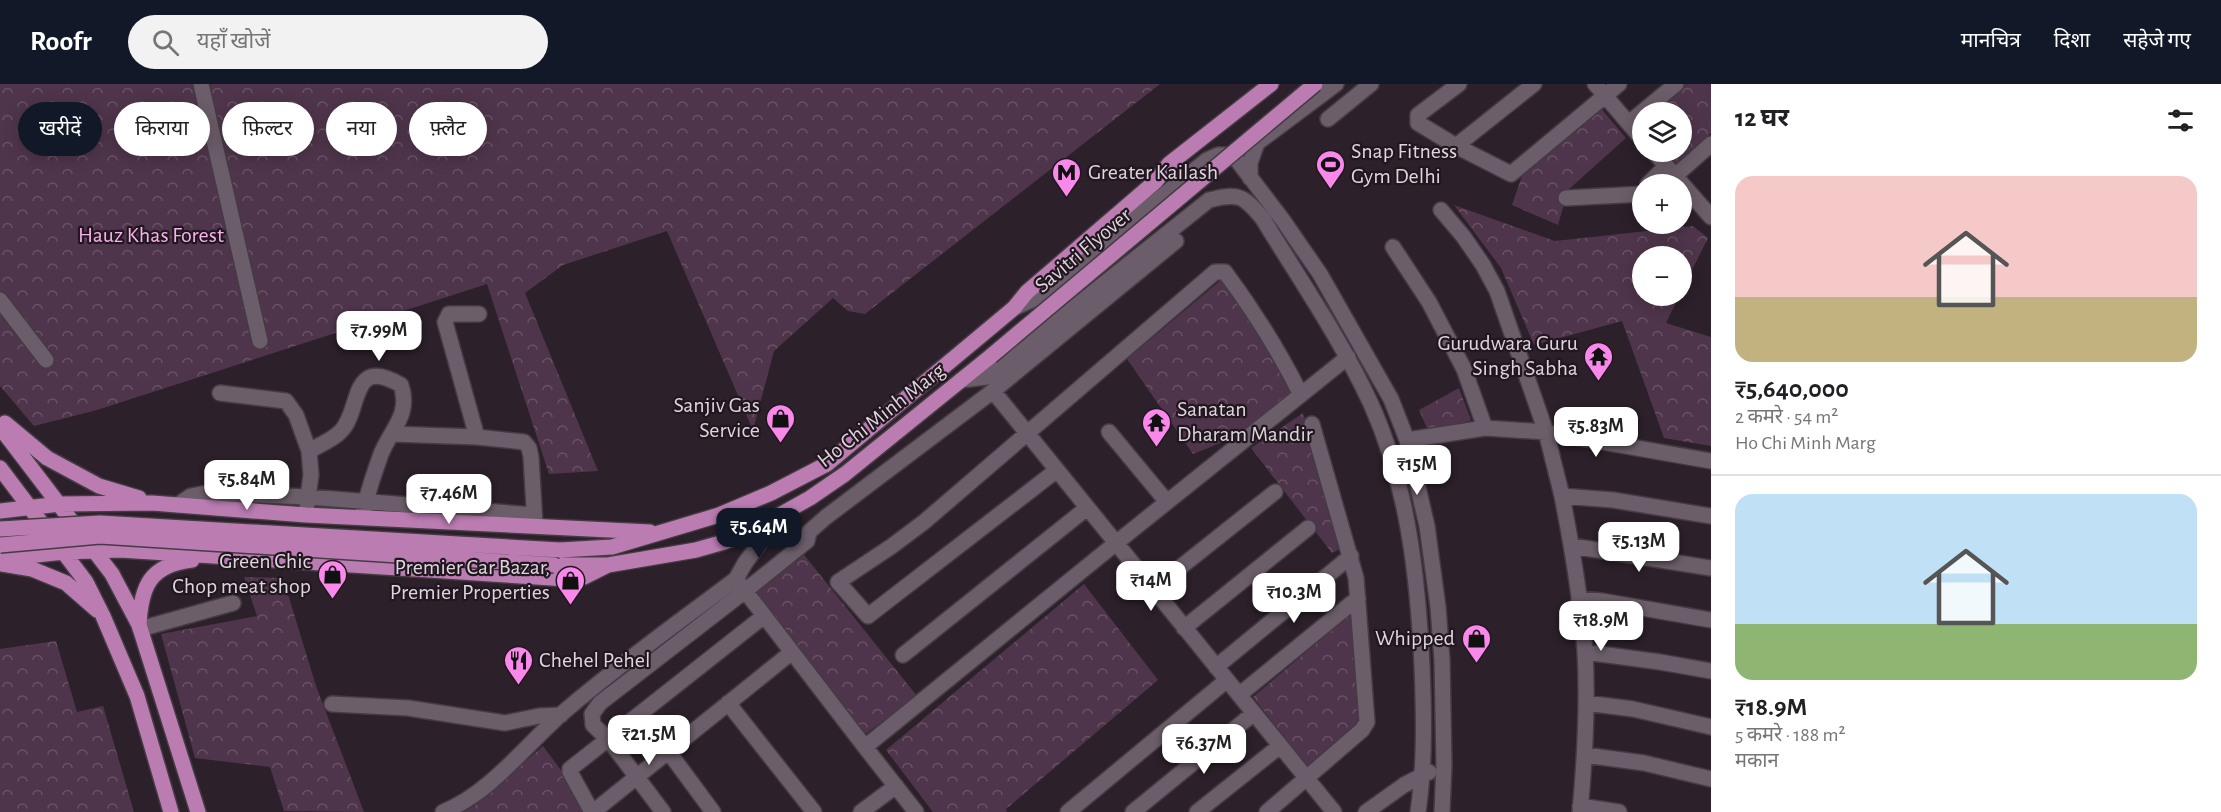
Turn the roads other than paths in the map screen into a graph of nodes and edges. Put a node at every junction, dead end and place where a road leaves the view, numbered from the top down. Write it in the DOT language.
graph roads {
  1 [pos="201,84"];
  2 [pos="1271,84"];
  3 [pos="1309,84"];
  4 [pos="1371,84"];
  5 [pos="1459,84"];
  6 [pos="1534,84"];
  7 [pos="1619,84"];
  8 [pos="1676,84"];
  9 [pos="1327,85"];
  10 [pos="1600,90"];
  11 [pos="1328,119"];
  12 [pos="1629,123"];
  13 [pos="1632,127"];
  14 [pos="1711,144"];
  15 [pos="1456,146"];
  16 [pos="1662,162"];
  17 [pos="1672,174"];
  18 [pos="1683,174"];
  19 [pos="1250,178"];
  20 [pos="1632,192"];
  21 [pos="1692,196"];
  22 [pos="1566,198"];
  23 [pos="1442,210"];
  24 [pos="1136,216"];
  25 [pos="1711,217"];
  26 [pos="1176,241"];
  27 [pos="1155,243"];
  28 [pos="1393,247"];
  29 [pos="0,300"];
  30 [pos="1014,308"];
  31 [pos="479,314"];
  32 [pos="260,341"];
  33 [pos="1348,357"];
  34 [pos="46,360"];
  35 [pos="961,380"];
  36 [pos="993,391"];
  37 [pos="220,393"];
  38 [pos="1301,395"];
  39 [pos="0,419"];
  40 [pos="1312,424"];
  41 [pos="0,427"];
  42 [pos="1485,428"];
  43 [pos="1109,432"];
  44 [pos="1546,432"];
  45 [pos="392,435"];
  46 [pos="1028,435"];
  47 [pos="477,437"];
  48 [pos="1407,440"];
  49 [pos="309,451"];
  50 [pos="1711,461"];
  51 [pos="0,468"];
  52 [pos="1057,470"];
  53 [pos="1275,492"];
  54 [pos="1562,496"];
  55 [pos="309,497"];
  56 [pos="152,502"];
  57 [pos="366,502"];
  58 [pos="1167,502"];
  59 [pos="60,504"];
  60 [pos="178,505"];
  61 [pos="30,507"];
  62 [pos="1088,508"];
  63 [pos="0,511"];
  64 [pos="305,515"];
  65 [pos="780,516"];
  66 [pos="1711,516"];
  67 [pos="361,518"];
  68 [pos="534,520"];
  69 [pos="1308,528"];
  70 [pos="0,529"];
  71 [pos="662,533"];
  72 [pos="1116,543"];
  73 [pos="0,545"];
  74 [pos="1572,546"];
  75 [pos="95,551"];
  76 [pos="64,552"];
  77 [pos="222,556"];
  78 [pos="1351,556"];
  79 [pos="0,559"];
  80 [pos="299,561"];
  81 [pos="0,564"];
  82 [pos="608,565"];
  83 [pos="1711,568"];
  84 [pos="741,585"];
  85 [pos="1154,589"];
  86 [pos="1358,598"];
  87 [pos="1579,599"];
  88 [pos="233,603"];
  89 [pos="104,616"];
  90 [pos="764,616"];
  91 [pos="1711,620"];
  92 [pos="139,627"];
  93 [pos="1184,628"];
  94 [pos="792,652"];
  95 [pos="1585,652"];
  96 [pos="903,655"];
  97 [pos="1216,667"];
  98 [pos="1711,671"];
  99 [pos="1227,680"];
  100 [pos="1239,695"];
  101 [pos="728,703"];
  102 [pos="1586,703"];
  103 [pos="332,704"];
  104 [pos="1254,713"];
  105 [pos="561,715"];
  106 [pos="1711,727"];
  107 [pos="609,740"];
  108 [pos="1280,746"];
  109 [pos="865,747"];
  110 [pos="668,751"];
  111 [pos="1585,755"];
  112 [pos="1444,765"];
  113 [pos="1423,774"];
  114 [pos="636,776"];
  115 [pos="1711,778"];
  116 [pos="1307,779"];
  117 [pos="896,786"];
  118 [pos="1580,809"];
  119 [pos="171,812"];
  120 [pos="198,812"];
  121 [pos="443,812"];
  122 [pos="592,812"];
  123 [pos="663,812"];
  124 [pos="713,812"];
  125 [pos="814,812"];
  126 [pos="861,812"];
  127 [pos="916,812"];
  128 [pos="1068,812"];
  129 [pos="1133,812"];
  130 [pos="1197,812"];
  131 [pos="1267,812"];
  132 [pos="1334,812"];
  133 [pos="1366,812"];
  134 [pos="1418,812"];
  135 [pos="1442,812"];
  136 [pos="1618,812"];
  1 -- 32 [label="street"];
  2 -- 30 [label="main road, Ho Chi Minh Marg"];
  3 -- 9 [label="street"];
  4 -- 11 [label="street"];
  5 -- 15 [label="street"];
  6 -- 15 [label="street"];
  7 -- 10 [label="street"];
  8 -- 12 [label="street"];
  9 -- 19 [label="street"];
  9 -- 35 [label="main road, Savitri Flyover, bridge"];
  10 -- 12 [label="street"];
  10 -- 15 [label="street"];
  12 -- 13 [label="street"];
  14 -- 18 [label="street"];
  16 -- 17 [label="street"];
  19 -- 24 [label="street, Ho Chi Minh Marg"];
  19 -- 48 [label="street"];
  20 -- 22 [label="street"];
  21 -- 25 [label="street"];
  23 -- 44 [label="street"];
  24 -- 27 [label="street"];
  24 -- 30 [label="street, Ho Chi Minh Marg"];
  26 -- 36 [label="street"];
  27 -- 33 [label="street, Ho Chi Minh Marg"];
  27 -- 35 [label="street, Ho Chi Minh Marg"];
  28 -- 42 [label="street"];
  29 -- 34 [label="street"];
  30 -- 71 [label="main road, Ho Chi Minh Marg"];
  31 -- 47 [label="street"];
  33 -- 38 [label="street"];
  33 -- 113 [label="street"];
  35 -- 65 [label="main road, Ho Chi Minh Marg"];
  36 -- 46 [label="street"];
  36 -- 84 [label="street"];
  37 -- 49 [label="street"];
  38 -- 46 [label="street"];
  38 -- 58 [label="street"];
  39 -- 56 [label="main road"];
  40 -- 78 [label="street"];
  41 -- 59 [label="main road"];
  42 -- 44 [label="street"];
  42 -- 48 [label="street"];
  43 -- 58 [label="street"];
  44 -- 50 [label="street"];
  44 -- 54 [label="street"];
  45 -- 47 [label="street"];
  45 -- 49 [label="street"];
  45 -- 57 [label="street"];
  46 -- 52 [label="street"];
  46 -- 52 [label="street"];
  47 -- 68 [label="street"];
  48 -- 112 [label="street"];
  49 -- 55 [label="street"];
  51 -- 61 [label="main road"];
  52 -- 62 [label="street"];
  53 -- 85 [label="street"];
  54 -- 66 [label="street"];
  54 -- 74 [label="street"];
  55 -- 57 [label="street"];
  55 -- 60 [label="street"];
  55 -- 64 [label="street"];
  56 -- 59 [label="main road"];
  56 -- 60 [label="main road"];
  57 -- 67 [label="street"];
  57 -- 68 [label="street"];
  58 -- 72 [label="street"];
  59 -- 61 [label="main road"];
  59 -- 75 [label="main road"];
  60 -- 64 [label="main road"];
  61 -- 63 [label="main road"];
  61 -- 76 [label="main road"];
  62 -- 72 [label="street"];
  62 -- 96 [label="street"];
  64 -- 67 [label="main road"];
  64 -- 80 [label="main road"];
  65 -- 82 [label="main road, Ho Chi Minh Marg"];
  65 -- 84 [label="street"];
  67 -- 68 [label="main road"];
  68 -- 71 [label="main road"];
  69 -- 93 [label="street"];
  70 -- 71 [label="main road, Ho Chi Minh Marg, bridge"];
  72 -- 85 [label="street"];
  72 -- 109 [label="street"];
  73 -- 82 [label="main road, bridge"];
  74 -- 83 [label="street"];
  74 -- 87 [label="street"];
  75 -- 76 [label="main road"];
  75 -- 77 [label="main road"];
  75 -- 92 [label="main road"];
  76 -- 79 [label="main road"];
  76 -- 89 [label="main road"];
  77 -- 80 [label="main road"];
  77 -- 92 [label="main road"];
  78 -- 86 [label="street"];
  78 -- 97 [label="street"];
  80 -- 82 [label="main road"];
  81 -- 89 [label="main road"];
  84 -- 90 [label="street"];
  84 -- 105 [label="street"];
  84 -- 107 [label="street"];
  85 -- 93 [label="street"];
  86 -- 100 [label="street"];
  86 -- 116 [label="street"];
  87 -- 91 [label="street"];
  87 -- 95 [label="street"];
  88 -- 92 [label="street"];
  89 -- 119 [label="main road"];
  90 -- 94 [label="street"];
  90 -- 107 [label="street"];
  92 -- 120 [label="main road"];
  93 -- 97 [label="street"];
  94 -- 101 [label="street"];
  94 -- 109 [label="street"];
  95 -- 98 [label="street"];
  95 -- 102 [label="street"];
  97 -- 99 [label="street"];
  99 -- 100 [label="street"];
  99 -- 128 [label="street"];
  100 -- 104 [label="street"];
  101 -- 110 [label="street"];
  101 -- 125 [label="street"];
  102 -- 106 [label="street"];
  102 -- 111 [label="street"];
  103 -- 105 [label="street"];
  104 -- 108 [label="street"];
  104 -- 129 [label="street"];
  105 -- 121 [label="street"];
  107 -- 114 [label="street"];
  107 -- 122 [label="street"];
  108 -- 116 [label="street"];
  108 -- 130 [label="street"];
  109 -- 117 [label="street"];
  110 -- 114 [label="street"];
  110 -- 124 [label="street"];
  111 -- 115 [label="street"];
  111 -- 118 [label="street"];
  112 -- 113 [label="street"];
  112 -- 135 [label="street"];
  113 -- 133 [label="street"];
  113 -- 134 [label="street"];
  114 -- 122 [label="street"];
  114 -- 123 [label="street"];
  116 -- 131 [label="street"];
  116 -- 132 [label="street"];
  117 -- 126 [label="street"];
  117 -- 127 [label="street"];
  118 -- 136 [label="street"];
}
